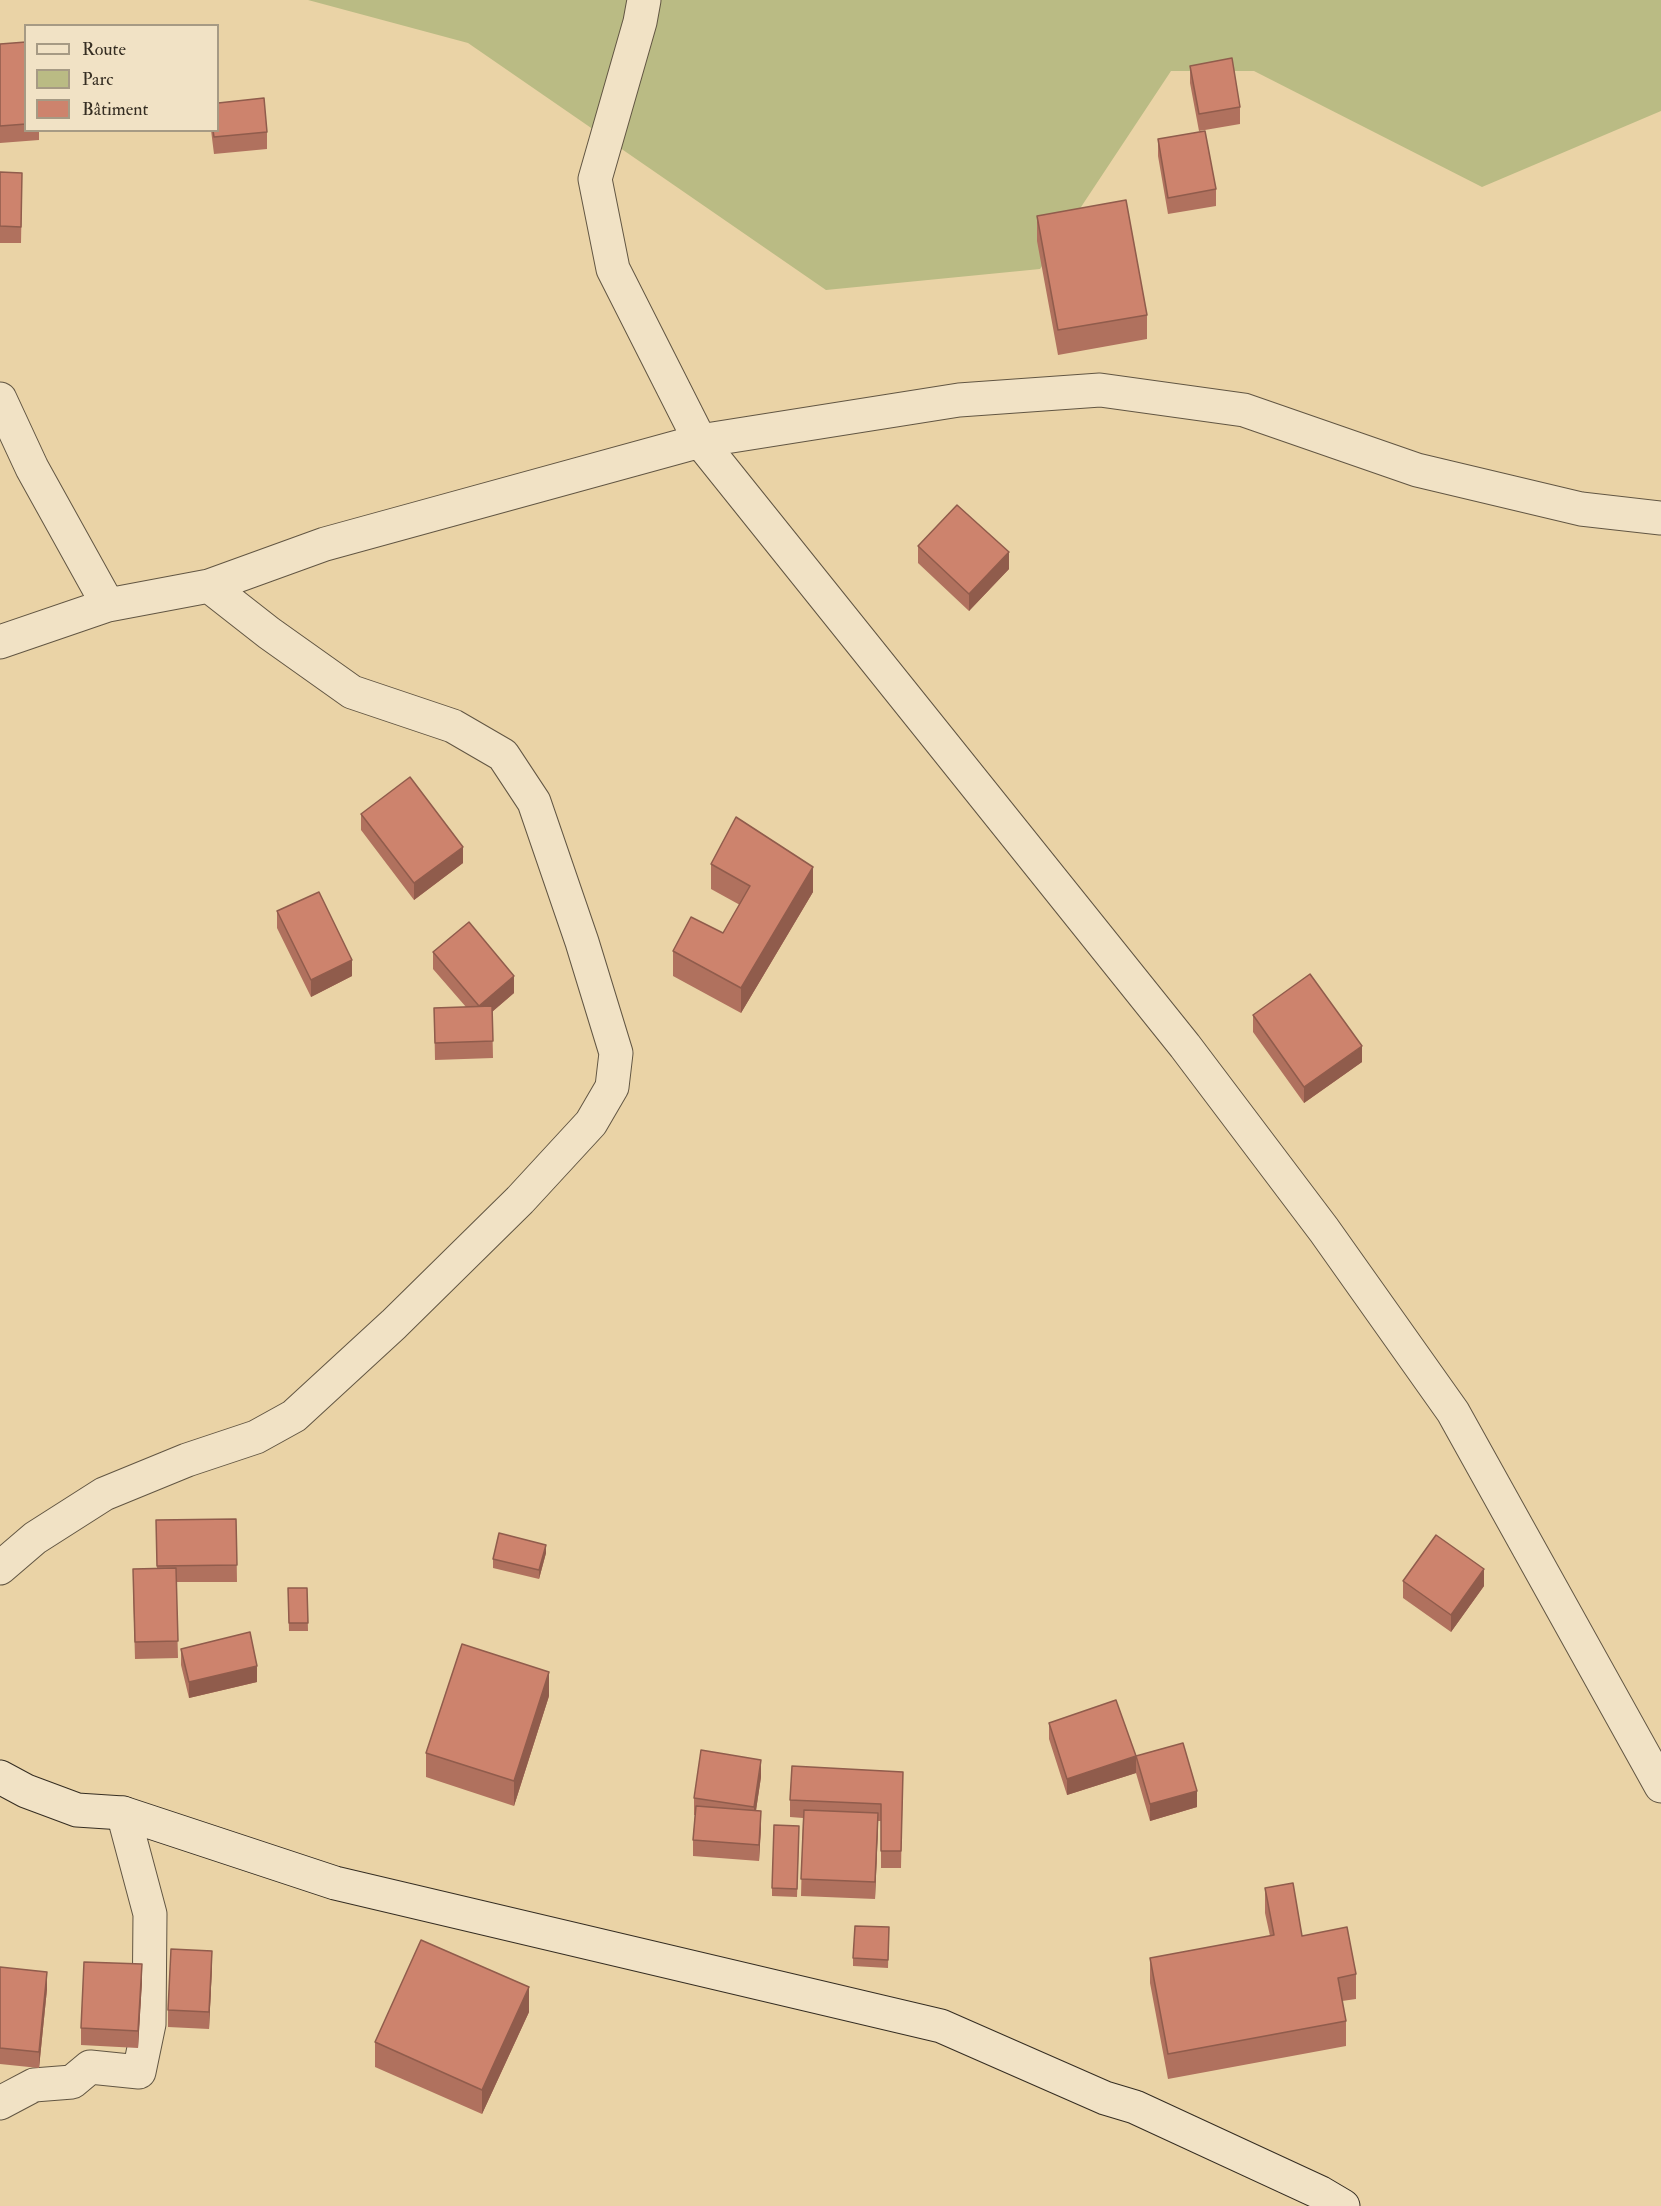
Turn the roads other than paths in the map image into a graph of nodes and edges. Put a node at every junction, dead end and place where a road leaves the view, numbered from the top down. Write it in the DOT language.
graph roads {
  1 [pos="644,0"];
  2 [pos="0,399"];
  3 [pos="699,441"];
  4 [pos="1661,518"];
  5 [pos="209,586"];
  6 [pos="108,605"];
  7 [pos="0,642"];
  8 [pos="0,1568"];
  9 [pos="0,1777"];
  10 [pos="1661,1786"];
  11 [pos="123,1813"];
  12 [pos="0,2103"];
  13 [pos="1343,2206"];
  1 -- 3 [label="street"];
  2 -- 6 [label="street"];
  3 -- 4 [label="street"];
  3 -- 5 [label="street"];
  3 -- 10 [label="street"];
  5 -- 6 [label="street"];
  5 -- 8 [label="street"];
  6 -- 7 [label="street"];
  9 -- 11 [label="street"];
  11 -- 12 [label="street"];
  11 -- 13 [label="street"];
}
